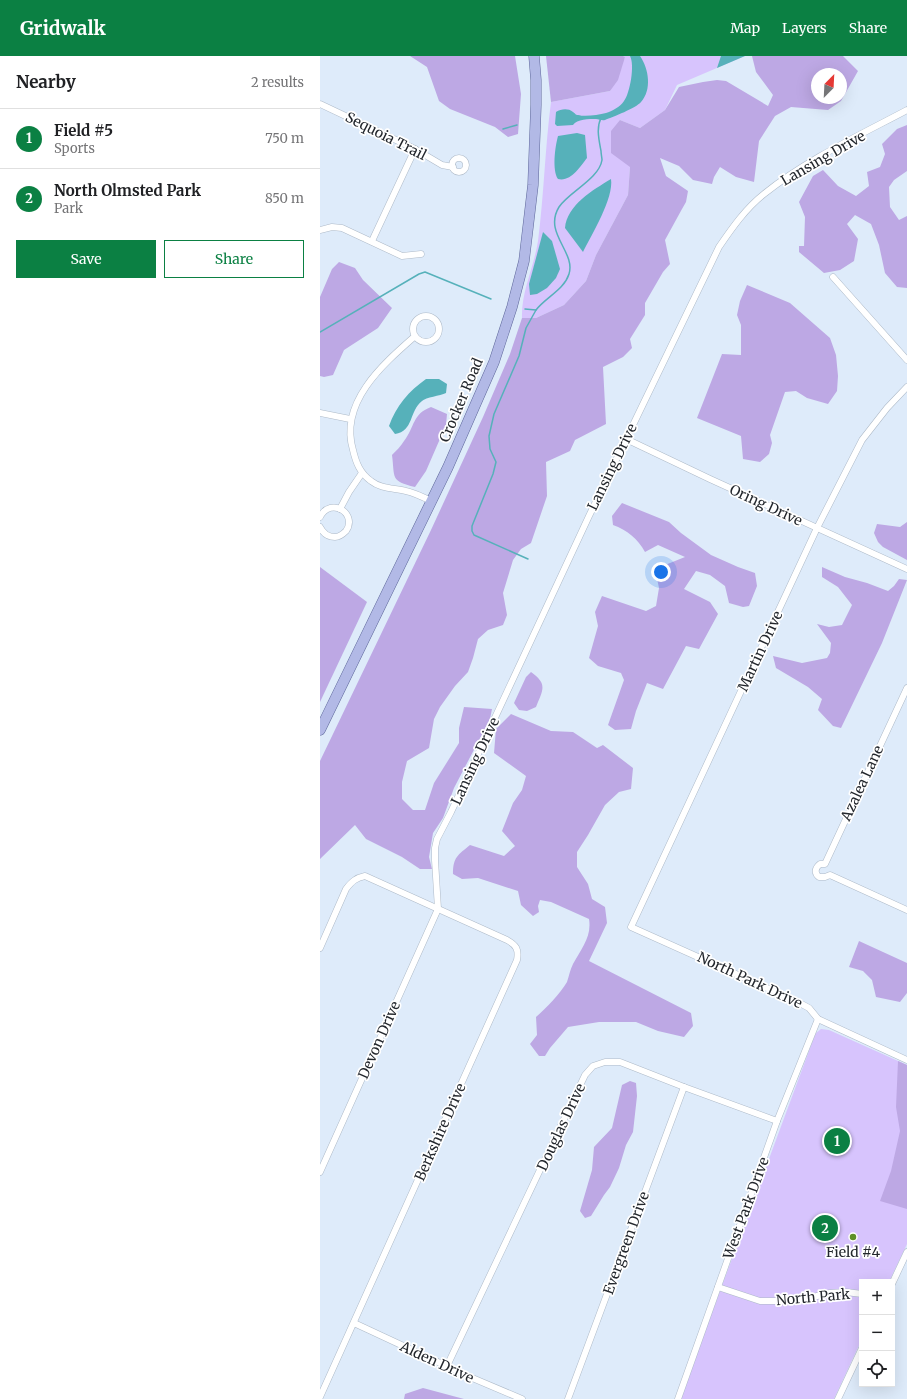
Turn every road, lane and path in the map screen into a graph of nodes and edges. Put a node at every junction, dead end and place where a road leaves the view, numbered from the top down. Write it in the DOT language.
graph roads {
  1 [pos="534,56"];
  2 [pos="320,104"];
  3 [pos="907,110"];
  4 [pos="415,149"];
  5 [pos="453,167"];
  6 [pos="320,230"];
  7 [pos="372,241"];
  8 [pos="421,254"];
  9 [pos="833,277"];
  10 [pos="414,337"];
  11 [pos="907,360"];
  12 [pos="907,387"];
  13 [pos="320,413"];
  14 [pos="350,419"];
  15 [pos="626,439"];
  16 [pos="362,473"];
  17 [pos="431,501"];
  18 [pos="340,509"];
  19 [pos="320,517"];
  20 [pos="320,527"];
  21 [pos="817,528"];
  22 [pos="907,569"];
  23 [pos="907,688"];
  24 [pos="320,730"];
  25 [pos="825,864"];
  26 [pos="830,875"];
  27 [pos="438,909"];
  28 [pos="907,910"];
  29 [pos="632,927"];
  30 [pos="320,948"];
  31 [pos="818,1019"];
  32 [pos="907,1060"];
  33 [pos="684,1087"];
  34 [pos="777,1121"];
  35 [pos="320,1172"];
  36 [pos="907,1252"];
  37 [pos="894,1279"];
  38 [pos="718,1287"];
  39 [pos="859,1294"];
  40 [pos="354,1323"];
  41 [pos="861,1351"];
  42 [pos="447,1366"];
  43 [pos="320,1397"];
  44 [pos="522,1399"];
  45 [pos="568,1399"];
  46 [pos="678,1399"];
  47 [pos="838,1399"];
  1 -- 17 [label="main road, Crocker Road"];
  2 -- 4 [label="street, Sequoia Trail"];
  3 -- 15 [label="street, Lansing Drive"];
  4 -- 5 [label="street, Sequoia Trail"];
  4 -- 7 [label="street"];
  6 -- 7 [label="street"];
  7 -- 8 [label="street"];
  9 -- 11 [label="street"];
  10 -- 10 [label="street"];
  10 -- 14 [label="street"];
  12 -- 21 [label="street, Martin Drive"];
  13 -- 14 [label="street"];
  14 -- 16 [label="street"];
  15 -- 21 [label="street, Oring Drive"];
  15 -- 27 [label="street, Lansing Drive"];
  16 -- 17 [label="street"];
  16 -- 18 [label="street"];
  17 -- 24 [label="main road, Crocker Road"];
  18 -- 19 [label="street"];
  18 -- 20 [label="street"];
  21 -- 22 [label="street, Oring Drive"];
  21 -- 29 [label="street, Martin Drive"];
  23 -- 25 [label="street, Azalea Lane"];
  25 -- 26 [label="street"];
  25 -- 26 [label="street, Azalea Lane"];
  26 -- 28 [label="street"];
  27 -- 30 [label="street"];
  27 -- 35 [label="street, Devon Drive"];
  27 -- 40 [label="street, Berkshire Drive"];
  29 -- 31 [label="street, North Park Drive"];
  31 -- 32 [label="street, North Park Drive"];
  31 -- 34 [label="street, West Park Drive"];
  33 -- 34 [label="street, Douglas Drive"];
  33 -- 42 [label="street, Douglas Drive"];
  33 -- 45 [label="street, Evergreen Drive"];
  34 -- 38 [label="street, West Park Drive"];
  36 -- 37 [label="street"];
  38 -- 39 [label="street, North Park"];
  38 -- 46 [label="street, West Park Drive"];
  40 -- 42 [label="street, Alden Drive"];
  40 -- 43 [label="street, Berkshire Drive"];
  41 -- 47 [label="street"];
  42 -- 44 [label="street, Alden Drive"];
}
